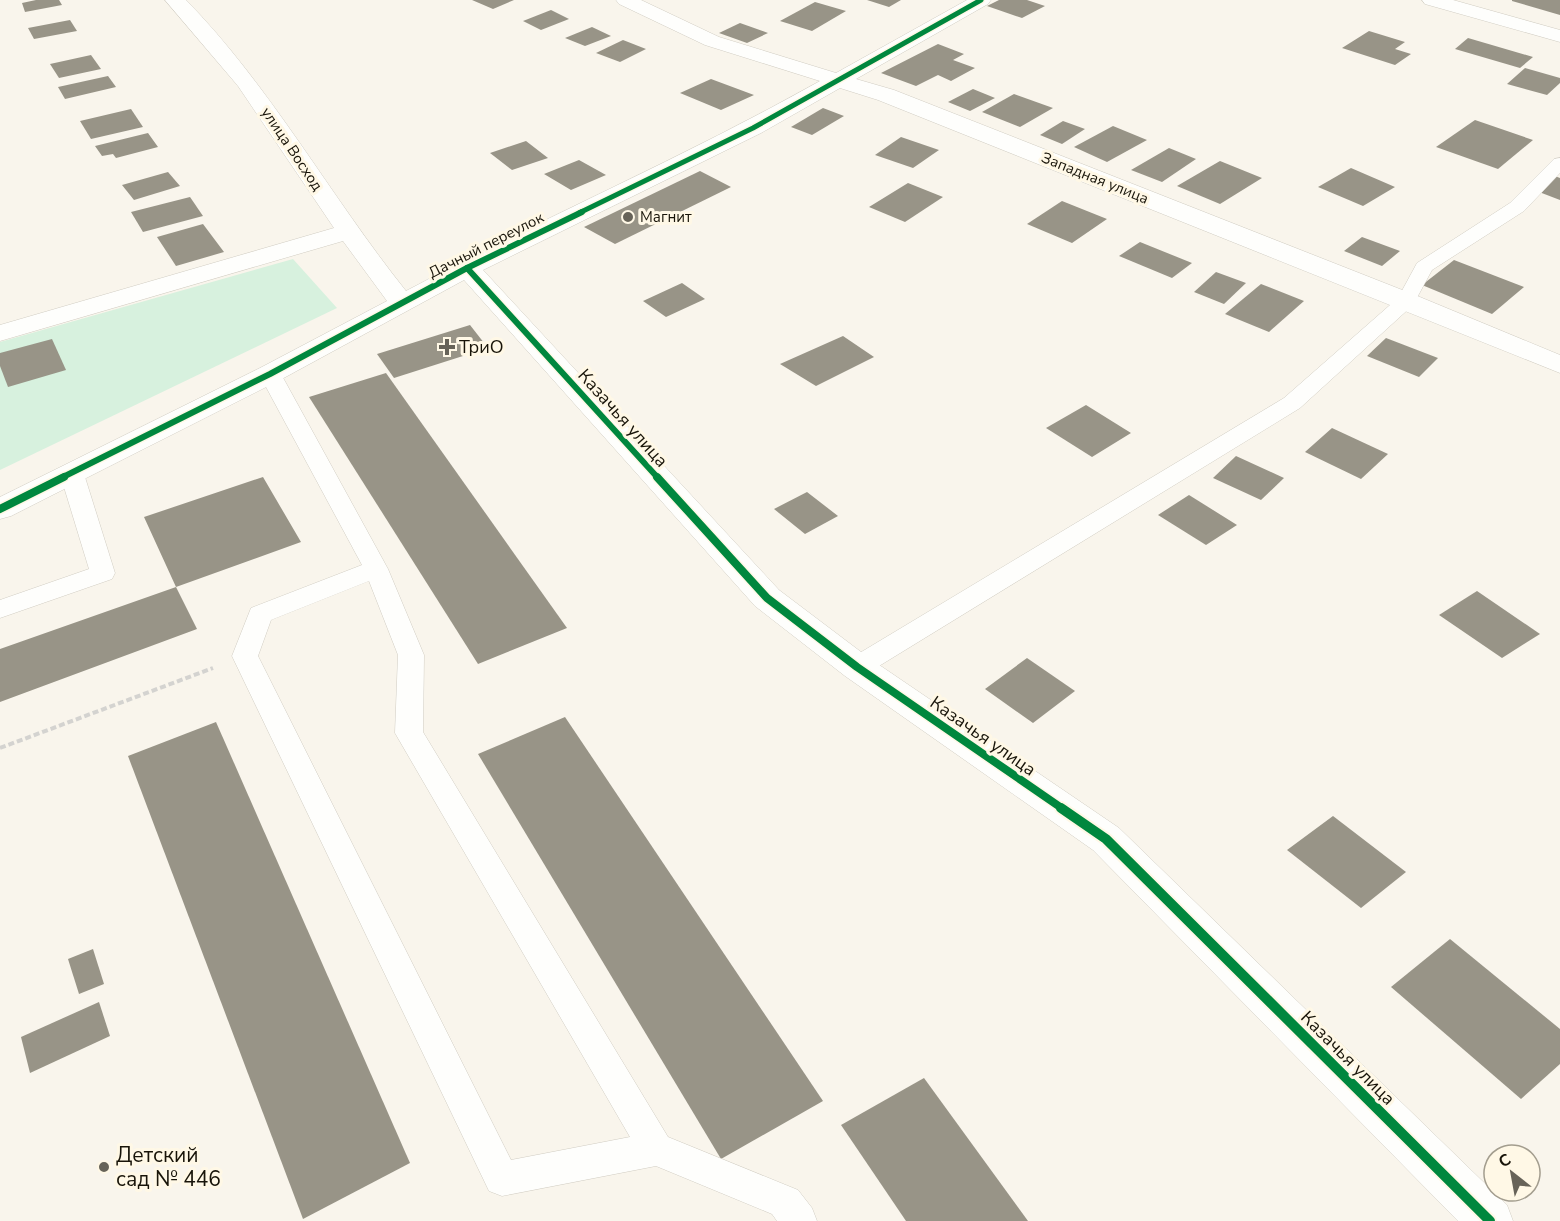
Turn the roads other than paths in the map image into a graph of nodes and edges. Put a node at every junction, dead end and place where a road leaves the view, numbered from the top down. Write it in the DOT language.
graph roads {
  1 [pos="175,0"];
  2 [pos="626,0"];
  3 [pos="981,0"];
  4 [pos="1432,0"];
  5 [pos="1560,36"];
  6 [pos="838,82"];
  7 [pos="1560,163"];
  8 [pos="348,232"];
  9 [pos="466,268"];
  10 [pos="1406,301"];
  11 [pos="402,303"];
  12 [pos="0,333"];
  13 [pos="1560,365"];
  14 [pos="270,374"];
  15 [pos="72,474"];
  16 [pos="0,509"];
  17 [pos="376,568"];
  18 [pos="0,609"];
  19 [pos="856,667"];
  20 [pos="656,1149"];
  21 [pos="799,1221"];
  22 [pos="1490,1221"];
  1 -- 8 [label="street, улица Восход"];
  2 -- 6 [label="street, Западная улица"];
  3 -- 6 [label="street, Дачный переулок"];
  4 -- 5 [label="street"];
  6 -- 9 [label="street, Дачный переулок"];
  6 -- 10 [label="street, Западная улица"];
  7 -- 10 [label="lane"];
  8 -- 11 [label="street, улица Восход"];
  8 -- 12 [label="street"];
  9 -- 11 [label="street, Дачный переулок"];
  9 -- 19 [label="street, Казачья улица"];
  10 -- 13 [label="street, Западная улица"];
  10 -- 19 [label="lane"];
  11 -- 14 [label="street, Дачный переулок"];
  14 -- 15 [label="street, Дачный переулок"];
  14 -- 17 [label="lane"];
  15 -- 16 [label="street, Дачный переулок"];
  15 -- 18 [label="lane"];
  17 -- 20 [label="lane"];
  17 -- 20 [label="lane"];
  19 -- 22 [label="street, Казачья улица"];
  20 -- 21 [label="lane"];
}
